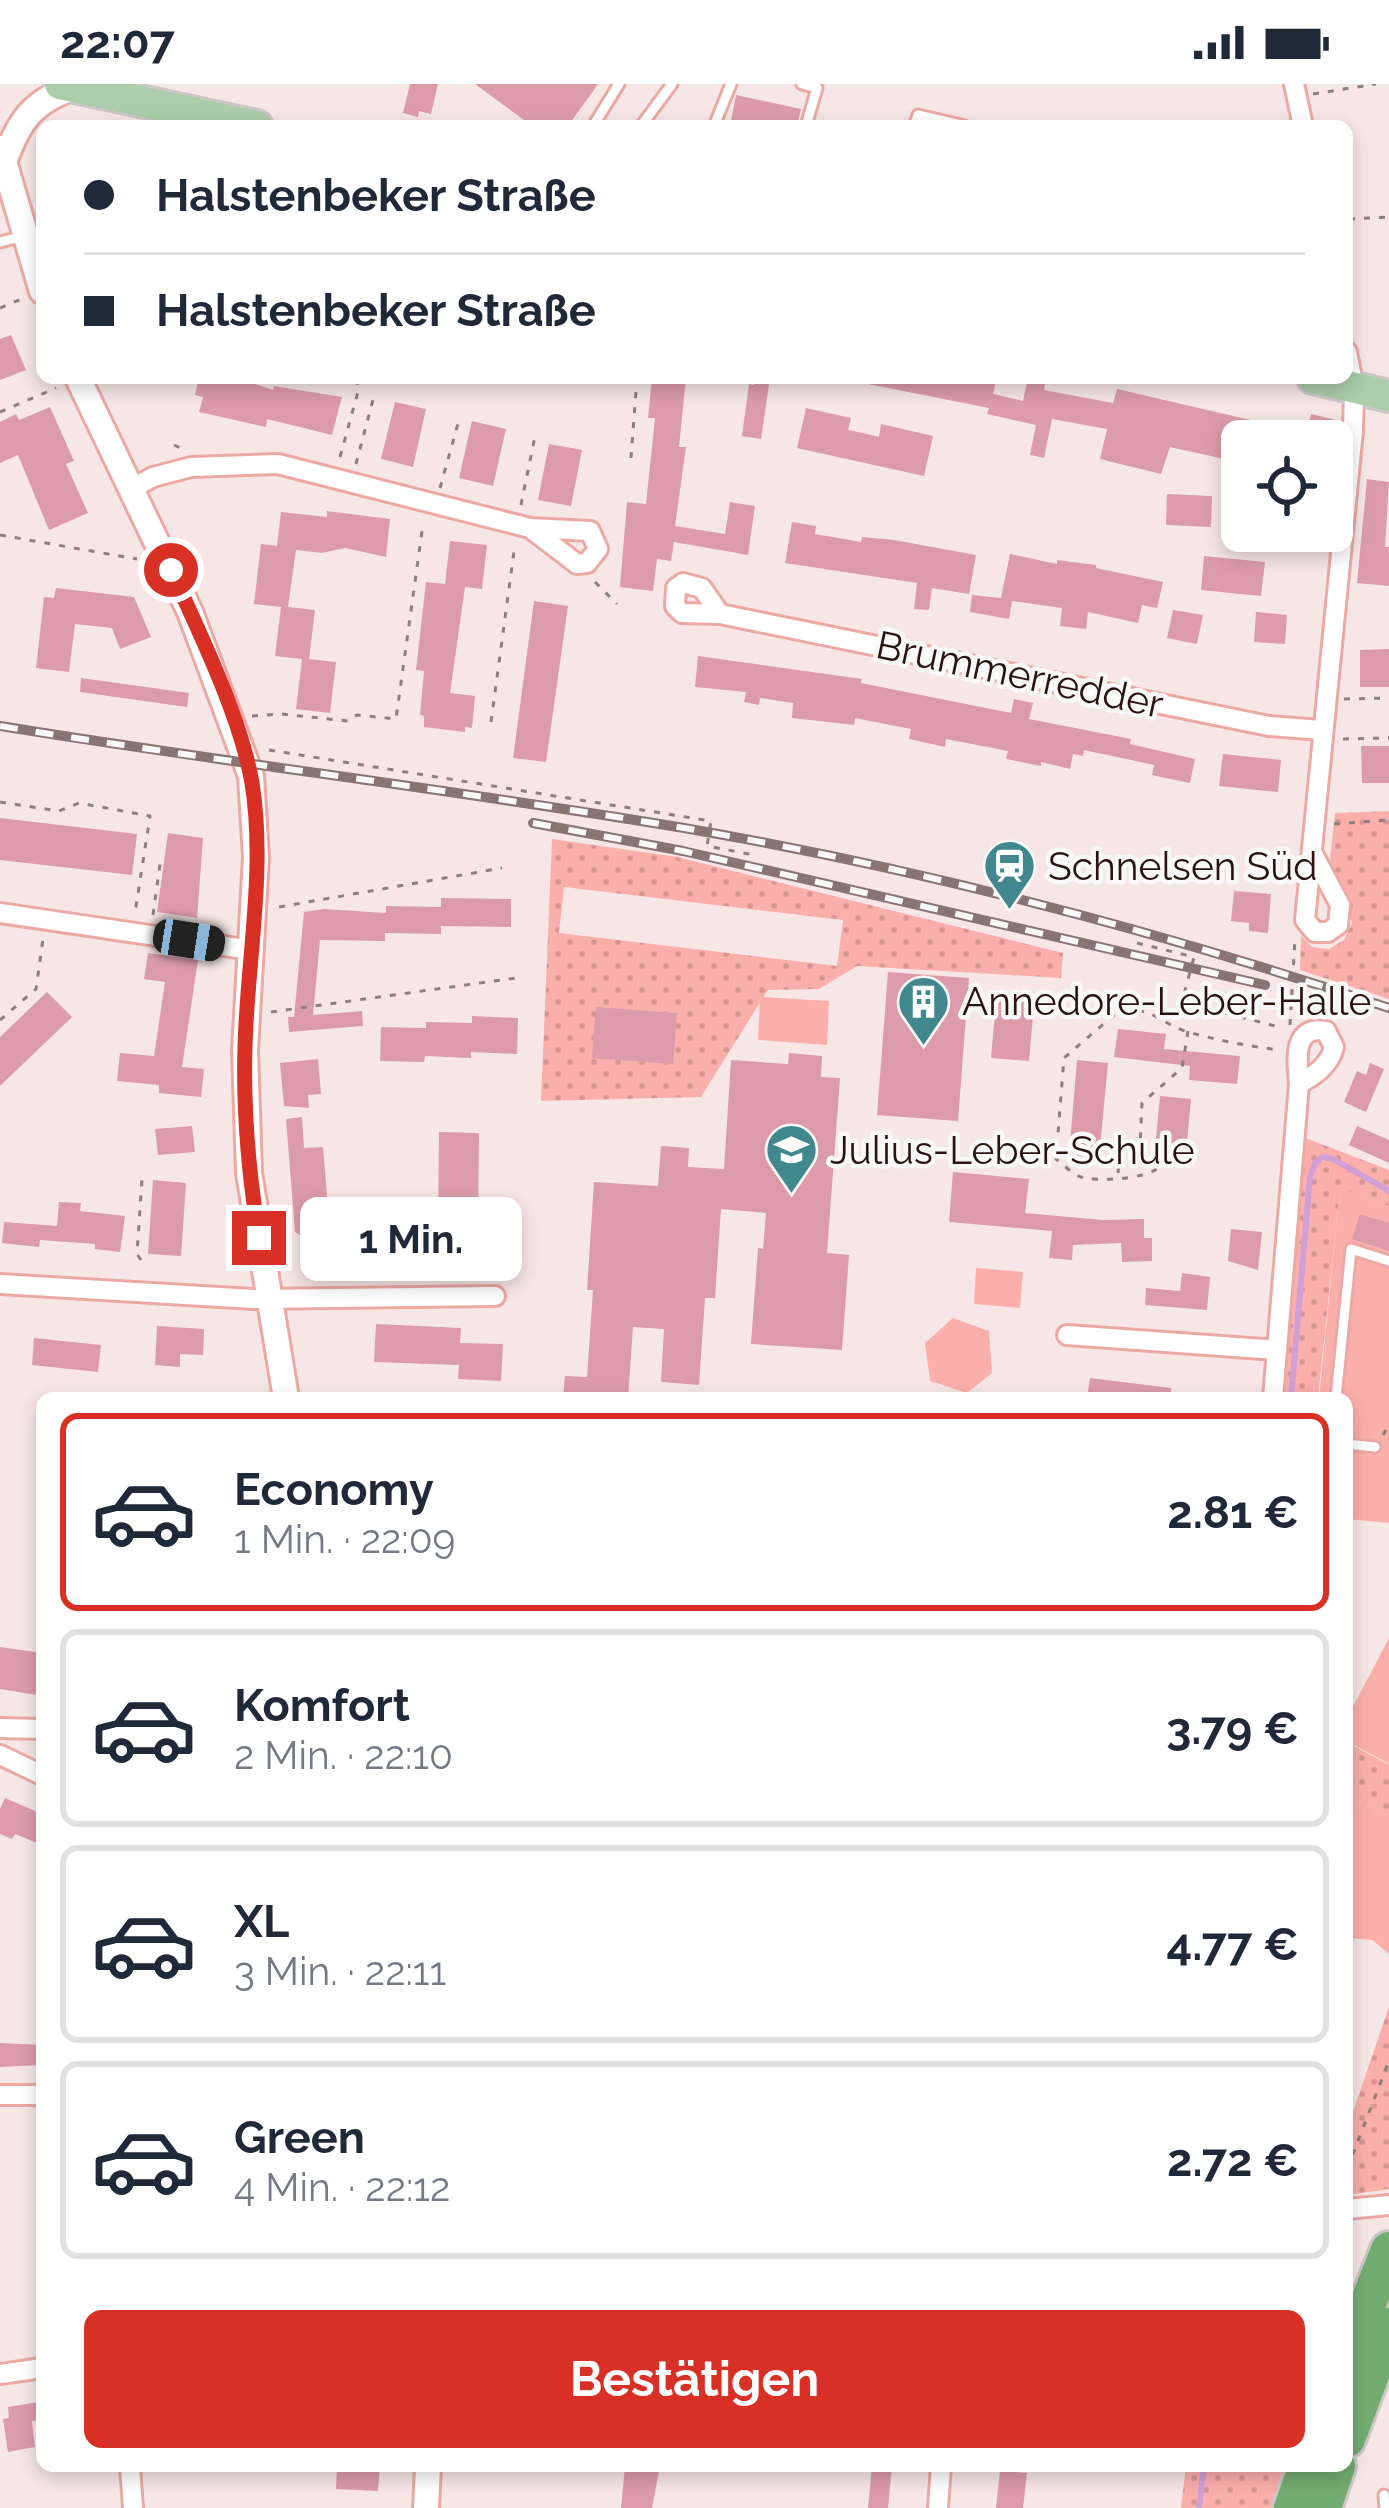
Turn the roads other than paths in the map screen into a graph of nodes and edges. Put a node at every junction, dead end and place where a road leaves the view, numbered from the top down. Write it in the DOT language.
graph roads {
  1 [pos="620,84"];
  2 [pos="673,84"];
  3 [pos="731,84"];
  4 [pos="802,84"];
  5 [pos="67,86"];
  6 [pos="1296,90"];
  7 [pos="228,120"];
  8 [pos="596,120"];
  9 [pos="646,120"];
  10 [pos="717,120"];
  11 [pos="808,120"];
  12 [pos="1302,120"];
  13 [pos="2,155"];
  14 [pos="12,239"];
  15 [pos="36,281"];
  16 [pos="1353,383"];
  17 [pos="68,384"];
  18 [pos="1338,384"];
  19 [pos="1354,388"];
  20 [pos="1389,396"];
  21 [pos="130,489"];
  22 [pos="524,526"];
  23 [pos="720,614"];
  24 [pos="1320,735"];
  25 [pos="1312,852"];
  26 [pos="0,913"];
  27 [pos="251,950"];
  28 [pos="1299,1084"];
  29 [pos="1389,1261"];
  30 [pos="0,1284"];
  31 [pos="495,1296"];
  32 [pos="268,1299"];
  33 [pos="1067,1335"];
  34 [pos="1277,1350"];
  35 [pos="285,1392"];
  36 [pos="1274,1392"];
  37 [pos="1337,1392"];
  38 [pos="1353,1445"];
  39 [pos="1375,1447"];
  40 [pos="0,1728"];
  41 [pos="36,1729"];
  42 [pos="0,1756"];
  43 [pos="36,1772"];
  44 [pos="0,2095"];
  45 [pos="36,2095"];
  46 [pos="1389,2205"];
  47 [pos="1353,2208"];
  48 [pos="1389,2250"];
  49 [pos="1389,2326"];
  50 [pos="1353,2342"];
  51 [pos="36,2369"];
  52 [pos="0,2374"];
  53 [pos="1353,2423"];
  54 [pos="130,2472"];
  55 [pos="428,2472"];
  56 [pos="941,2472"];
  57 [pos="1305,2472"];
  58 [pos="1335,2472"];
  59 [pos="1384,2495"];
  60 [pos="133,2508"];
  61 [pos="426,2508"];
  62 [pos="938,2508"];
  63 [pos="1292,2508"];
  64 [pos="1322,2508"];
  65 [pos="1385,2508"];
  1 -- 8 [label="lane"];
  2 -- 9 [label="lane"];
  3 -- 10 [label="lane"];
  4 -- 11 [label="lane"];
  5 -- 7 [label="main road"];
  5 -- 13 [label="street"];
  6 -- 12 [label="street"];
  13 -- 14 [label="street"];
  14 -- 15 [label="street"];
  16 -- 19 [label="street"];
  17 -- 21 [label="street"];
  18 -- 19 [label="main road"];
  19 -- 20 [label="main road"];
  19 -- 24 [label="street"];
  21 -- 22 [label="street"];
  21 -- 27 [label="street"];
  22 -- 22 [label="street"];
  23 -- 24 [label="street, Brummerredder"];
  24 -- 25 [label="street"];
  25 -- 25 [label="street"];
  26 -- 27 [label="street"];
  27 -- 32 [label="street"];
  28 -- 28 [label="street"];
  28 -- 34 [label="street"];
  29 -- 37 [label="lane"];
  30 -- 32 [label="street"];
  31 -- 32 [label="street"];
  32 -- 35 [label="street"];
  33 -- 34 [label="street"];
  34 -- 36 [label="street"];
  38 -- 39 [label="lane"];
  40 -- 41 [label="street"];
  42 -- 43 [label="street"];
  44 -- 45 [label="street"];
  46 -- 47 [label="street"];
  48 -- 50 [label="highway"];
  49 -- 53 [label="highway"];
  51 -- 52 [label="street"];
  54 -- 60 [label="street"];
  55 -- 61 [label="street"];
  56 -- 62 [label="street"];
  57 -- 63 [label="highway"];
  58 -- 64 [label="highway"];
  59 -- 65 [label="lane"];
}
